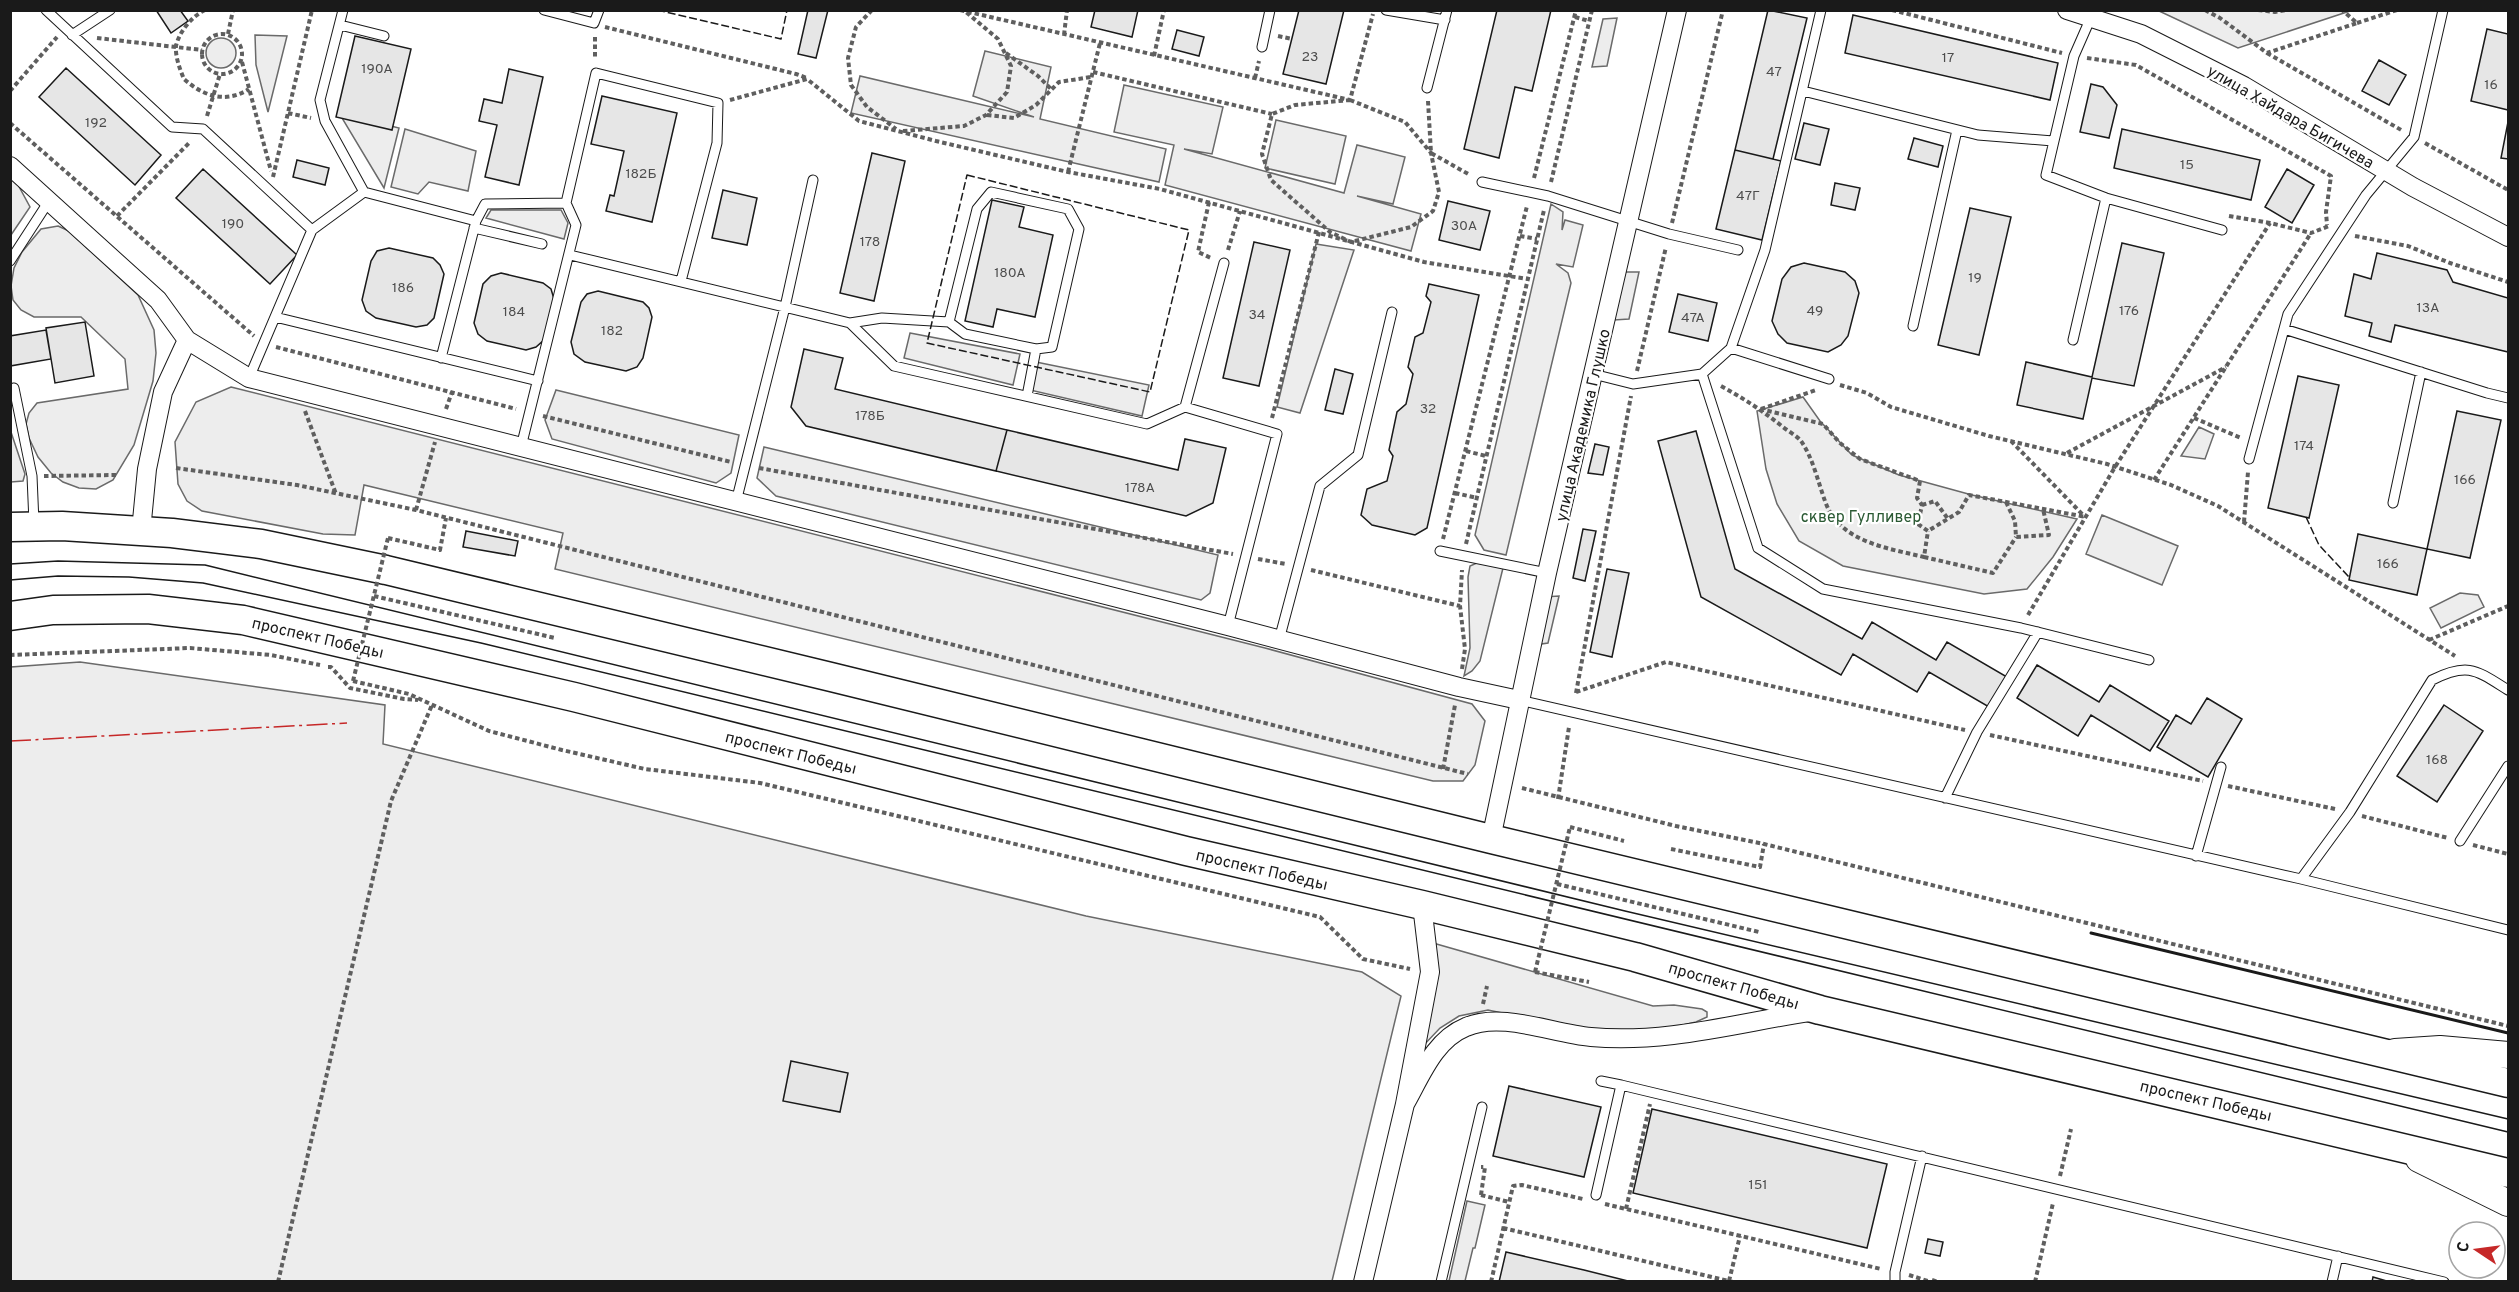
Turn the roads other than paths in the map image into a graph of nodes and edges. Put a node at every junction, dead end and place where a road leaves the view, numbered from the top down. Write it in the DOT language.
graph roads {
  1 [pos="46,10"];
  2 [pos="110,10"];
  3 [pos="343,10"];
  4 [pos="544,10"];
  5 [pos="599,10"];
  6 [pos="1270,10"];
  7 [pos="1386,10"];
  8 [pos="1677,10"];
  9 [pos="1821,10"];
  10 [pos="2067,10"];
  11 [pos="2444,10"];
  12 [pos="1446,15"];
  13 [pos="2092,15"];
  14 [pos="340,25"];
  15 [pos="72,35"];
  16 [pos="384,36"];
  17 [pos="1262,47"];
  18 [pos="1427,88"];
  19 [pos="1803,91"];
  20 [pos="1958,130"];
  21 [pos="2053,141"];
  22 [pos="10,166"];
  23 [pos="2386,171"];
  24 [pos="813,180"];
  25 [pos="1482,182"];
  26 [pos="364,192"];
  27 [pos="2106,198"];
  28 [pos="49,201"];
  29 [pos="566,203"];
  30 [pos="1629,220"];
  31 [pos="475,225"];
  32 [pos="312,230"];
  33 [pos="2222,230"];
  34 [pos="2508,237"];
  35 [pos="542,244"];
  36 [pos="1738,250"];
  37 [pos="570,255"];
  38 [pos="10,261"];
  39 [pos="1224,263"];
  40 [pos="681,281"];
  41 [pos="784,307"];
  42 [pos="1392,312"];
  43 [pos="275,317"];
  44 [pos="949,322"];
  45 [pos="850,323"];
  46 [pos="1913,326"];
  47 [pos="2284,329"];
  48 [pos="187,340"];
  49 [pos="2073,340"];
  50 [pos="1731,348"];
  51 [pos="1036,349"];
  52 [pos="441,358"];
  53 [pos="2421,372"];
  54 [pos="1593,374"];
  55 [pos="1702,374"];
  56 [pos="249,378"];
  57 [pos="538,381"];
  58 [pos="1832,381"];
  59 [pos="14,388"];
  60 [pos="1027,396"];
  61 [pos="2508,398"];
  62 [pos="1185,406"];
  63 [pos="521,447"];
  64 [pos="2249,459"];
  65 [pos="736,502"];
  66 [pos="2393,503"];
  67 [pos="22,526"];
  68 [pos="141,531"];
  69 [pos="1440,551"];
  70 [pos="1548,573"];
  71 [pos="10,616"];
  72 [pos="1228,626"];
  73 [pos="2038,632"];
  74 [pos="1279,639"];
  75 [pos="2149,660"];
  76 [pos="2508,690"];
  77 [pos="1519,700"];
  78 [pos="2508,766"];
  79 [pos="2221,767"];
  80 [pos="1945,798"];
  81 [pos="1491,839"];
  82 [pos="2460,842"];
  83 [pos="2196,856"];
  84 [pos="2301,879"];
  85 [pos="1422,905"];
  86 [pos="2508,930"];
  87 [pos="1820,1010"];
  88 [pos="2382,1052"];
  89 [pos="2508,1055"];
  90 [pos="1601,1081"];
  91 [pos="2508,1083"];
  92 [pos="1621,1085"];
  93 [pos="1405,1104"];
  94 [pos="1482,1107"];
  95 [pos="2384,1142"];
  96 [pos="1922,1156"];
  97 [pos="2508,1173"];
  98 [pos="1596,1195"];
  99 [pos="2508,1203"];
  100 [pos="2338,1256"];
  101 [pos="1895,1277"];
  102 [pos="1363,1281"];
  103 [pos="1441,1281"];
  104 [pos="2332,1281"];
  105 [pos="2444,1281"];
  1 -- 15 [label="lane"];
  2 -- 15 [label="lane"];
  3 -- 14 [label="lane"];
  4 -- 5 [label="lane"];
  6 -- 17 [label="lane"];
  7 -- 12 [label="lane"];
  8 -- 30 [label="street, улица Академика Глушко"];
  9 -- 19 [label="lane"];
  10 -- 13 [label="street, улица Хайдара Бигичева"];
  11 -- 23 [label="lane"];
  12 -- 18 [label="lane"];
  13 -- 21 [label="lane"];
  13 -- 23 [label="street, улица Хайдара Бигичева"];
  14 -- 16 [label="lane"];
  14 -- 26 [label="lane"];
  15 -- 32 [label="lane"];
  19 -- 20 [label="lane"];
  19 -- 50 [label="lane"];
  20 -- 21 [label="lane"];
  20 -- 46 [label="lane"];
  21 -- 27 [label="lane"];
  22 -- 28 [label="street"];
  23 -- 34 [label="street, улица Хайдара Бигичева"];
  23 -- 47 [label="lane"];
  24 -- 41 [label="lane"];
  25 -- 30 [label="lane"];
  26 -- 31 [label="lane"];
  26 -- 32 [label="lane"];
  27 -- 33 [label="lane"];
  27 -- 49 [label="lane"];
  28 -- 38 [label="lane"];
  28 -- 48 [label="street"];
  29 -- 31 [label="lane"];
  29 -- 37 [label="lane"];
  29 -- 40 [label="lane"];
  30 -- 36 [label="lane"];
  30 -- 54 [label="street, улица Академика Глушко"];
  31 -- 35 [label="lane"];
  31 -- 52 [label="lane"];
  32 -- 43 [label="lane"];
  37 -- 40 [label="lane"];
  37 -- 57 [label="lane"];
  39 -- 62 [label="lane"];
  40 -- 41 [label="lane"];
  41 -- 45 [label="lane"];
  41 -- 65 [label="lane"];
  42 -- 74 [label="lane"];
  43 -- 52 [label="lane"];
  43 -- 56 [label="lane"];
  44 -- 45 [label="lane"];
  44 -- 51 [label="lane"];
  44 -- 51 [label="lane"];
  45 -- 60 [label="lane"];
  47 -- 53 [label="lane"];
  47 -- 64 [label="lane"];
  48 -- 56 [label="street"];
  48 -- 68 [label="street"];
  50 -- 55 [label="lane"];
  50 -- 58 [label="lane"];
  51 -- 60 [label="lane"];
  52 -- 57 [label="lane"];
  53 -- 61 [label="lane"];
  53 -- 66 [label="lane"];
  54 -- 55 [label="lane"];
  54 -- 70 [label="street, улица Академика Глушко"];
  55 -- 73 [label="lane"];
  56 -- 63 [label="street"];
  57 -- 63 [label="lane"];
  59 -- 67 [label="lane"];
  60 -- 62 [label="lane"];
  62 -- 72 [label="lane"];
  63 -- 65 [label="street"];
  65 -- 72 [label="street"];
  67 -- 68 [label="main road"];
  68 -- 81 [label="main road"];
  69 -- 70 [label="lane"];
  70 -- 77 [label="street, улица Академика Глушко"];
  71 -- 85 [label="main road, проспект Победы"];
  72 -- 74 [label="street"];
  73 -- 75 [label="lane"];
  73 -- 80 [label="lane"];
  74 -- 77 [label="street"];
  76 -- 84 [label="lane"];
  77 -- 80 [label="lane"];
  77 -- 81 [label="street, улица Академика Глушко"];
  78 -- 82 [label="lane"];
  79 -- 83 [label="lane"];
  80 -- 83 [label="lane"];
  81 -- 88 [label="main road"];
  83 -- 84 [label="lane"];
  84 -- 86 [label="lane"];
  85 -- 87 [label="main road, проспект Победы"];
  85 -- 93 [label="street"];
  87 -- 93 [label="street"];
  87 -- 95 [label="main road, проспект Победы"];
  88 -- 89 [label="main road"];
  88 -- 91 [label="main road"];
  90 -- 92 [label="lane"];
  92 -- 96 [label="lane"];
  92 -- 98 [label="lane"];
  93 -- 102 [label="street"];
  94 -- 103 [label="lane"];
  95 -- 97 [label="main road, проспект Победы"];
  95 -- 99 [label="main road"];
  96 -- 100 [label="lane"];
  96 -- 101 [label="lane"];
  100 -- 104 [label="lane"];
  100 -- 105 [label="lane"];
}
